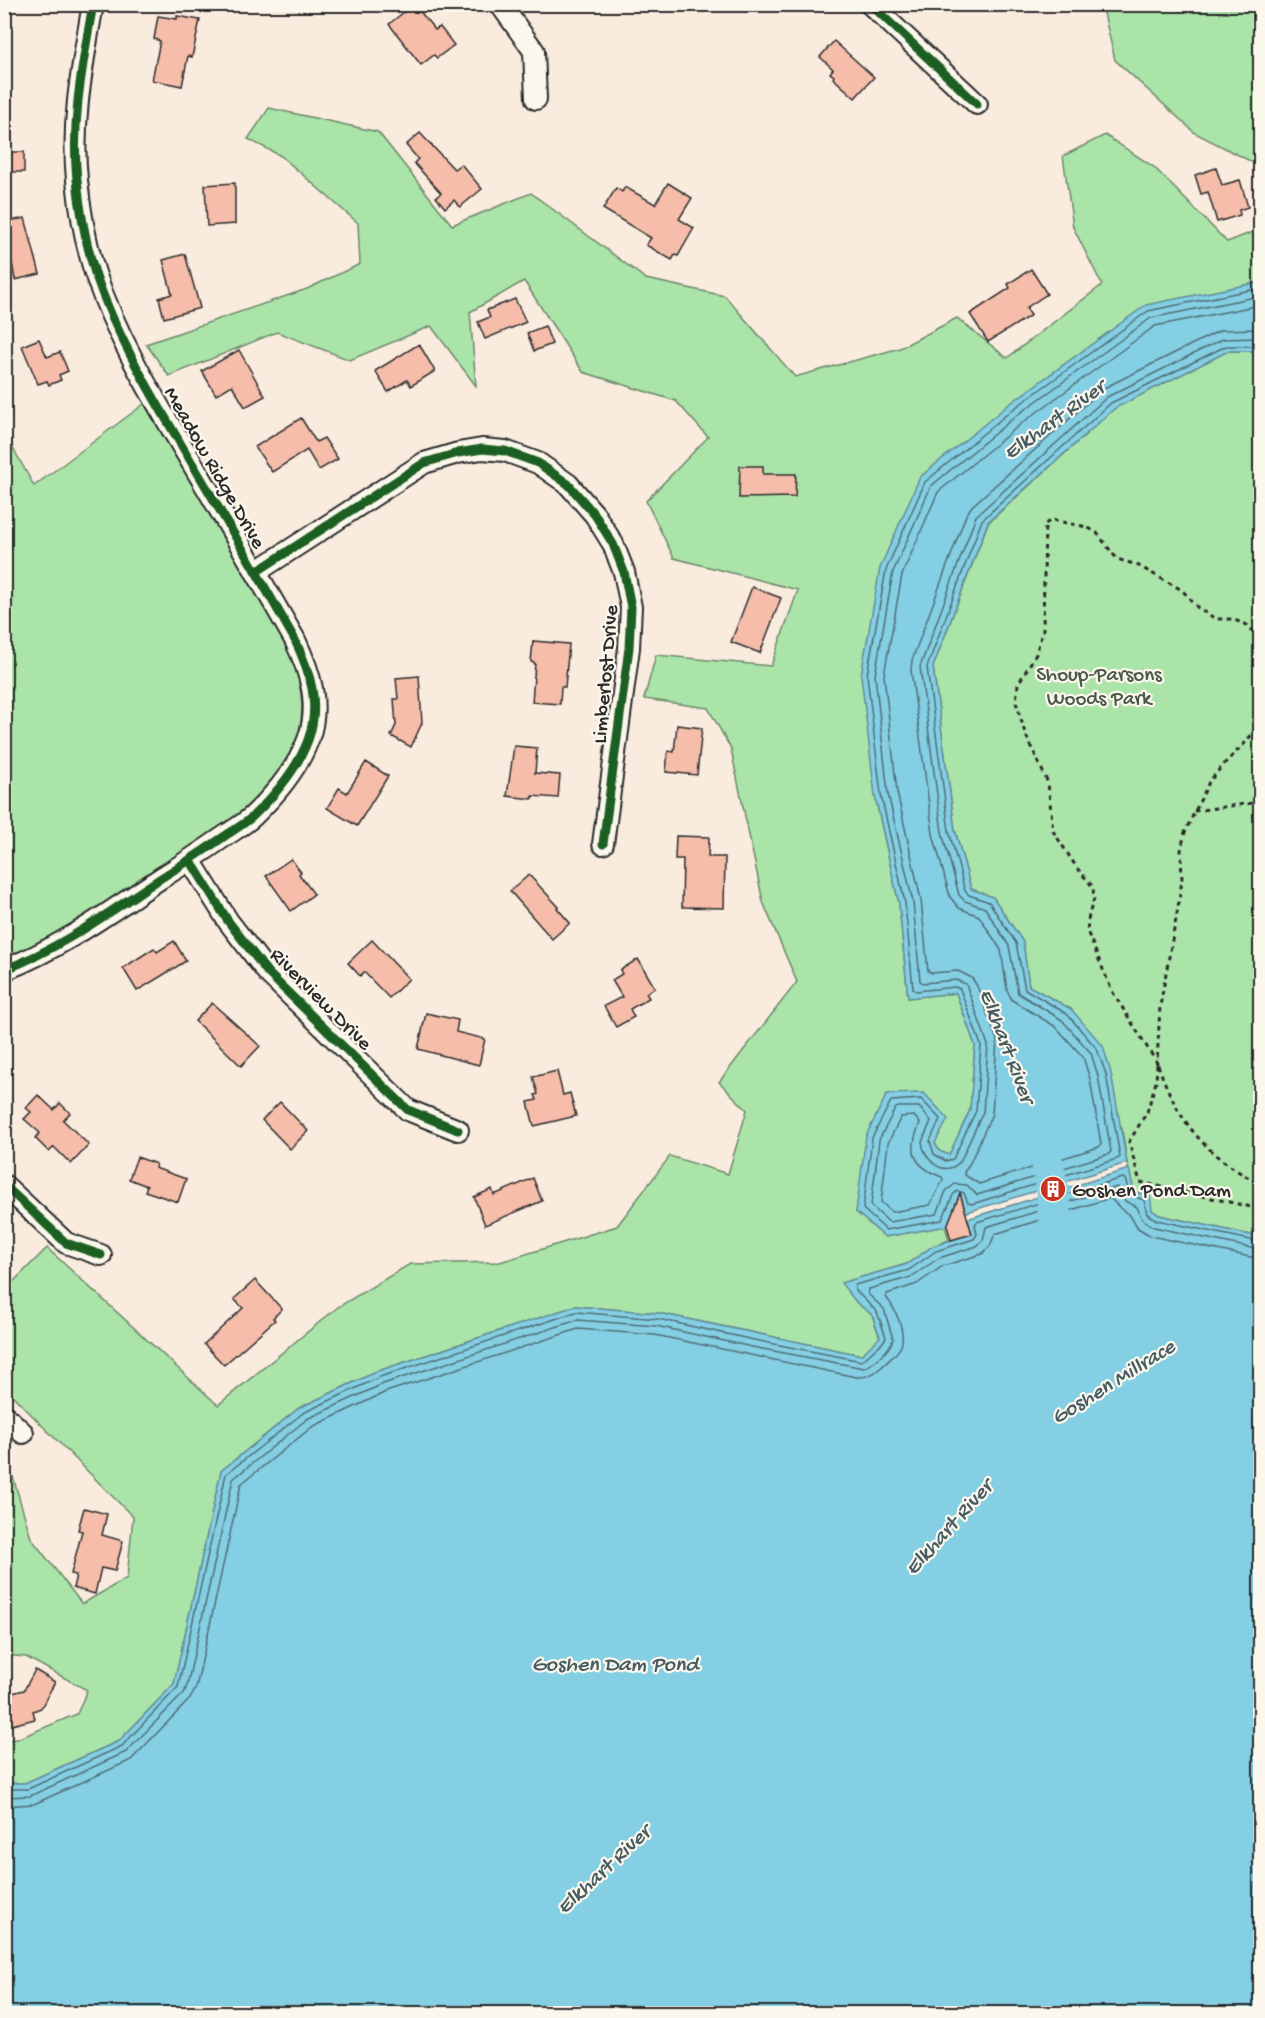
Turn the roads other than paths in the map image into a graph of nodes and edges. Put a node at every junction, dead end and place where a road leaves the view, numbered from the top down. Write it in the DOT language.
graph roads {
  1 [pos="93,4"];
  2 [pos="500,4"];
  3 [pos="870,4"];
  4 [pos="536,99"];
  5 [pos="977,104"];
  6 [pos="256,572"];
  7 [pos="603,844"];
  8 [pos="190,860"];
  9 [pos="4,970"];
  10 [pos="458,1130"];
  11 [pos="4,1185"];
  12 [pos="101,1255"];
  13 [pos="4,1415"];
  14 [pos="23,1433"];
  1 -- 6 [label="street, Meadow Ridge Drive"];
  2 -- 4 [label="street"];
  3 -- 5 [label="street"];
  6 -- 7 [label="street, Limberlost Drive"];
  6 -- 8 [label="street, Meadow Ridge Drive"];
  8 -- 9 [label="street, Meadow Ridge Drive"];
  8 -- 10 [label="street, Riverview Drive"];
  11 -- 12 [label="street"];
  13 -- 14 [label="street"];
}
